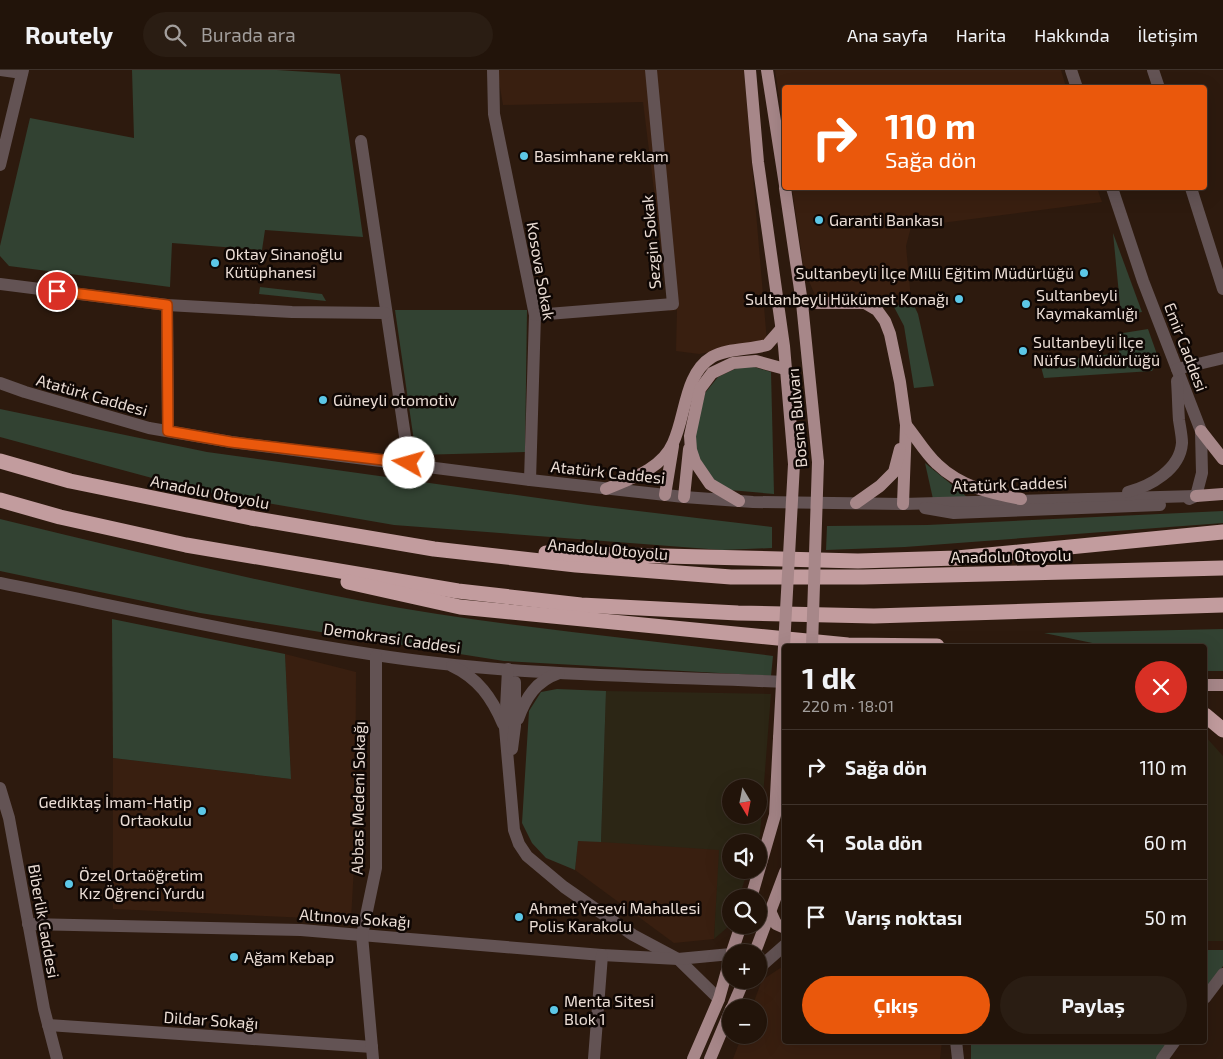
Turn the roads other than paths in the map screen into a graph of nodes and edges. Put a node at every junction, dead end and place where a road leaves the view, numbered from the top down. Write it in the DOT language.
graph roads {
  1 [pos="0,70"];
  2 [pos="493,70"];
  3 [pos="651,70"];
  4 [pos="750,70"];
  5 [pos="767,70"];
  6 [pos="1071,70"];
  7 [pos="1153,70"];
  8 [pos="23,72"];
  9 [pos="1076,85"];
  10 [pos="1158,85"];
  11 [pos="361,142"];
  12 [pos="0,165"];
  13 [pos="782,167"];
  14 [pos="786,190"];
  15 [pos="1113,190"];
  16 [pos="1192,190"];
  17 [pos="0,284"];
  18 [pos="1223,289"];
  19 [pos="802,303"];
  20 [pos="167,305"];
  21 [pos="385,313"];
  22 [pos="535,315"];
  23 [pos="781,329"];
  24 [pos="1223,358"];
  25 [pos="785,369"];
  26 [pos="1177,369"];
  27 [pos="0,383"];
  28 [pos="906,425"];
  29 [pos="168,431"];
  30 [pos="1201,431"];
  31 [pos="690,436"];
  32 [pos="673,443"];
  33 [pos="1223,459"];
  34 [pos="0,461"];
  35 [pos="409,463"];
  36 [pos="530,480"];
  37 [pos="606,489"];
  38 [pos="665,494"];
  39 [pos="1223,494"];
  40 [pos="684,496"];
  41 [pos="1196,496"];
  42 [pos="1110,497"];
  43 [pos="1021,499"];
  44 [pos="0,500"];
  45 [pos="739,501"];
  46 [pos="856,503"];
  47 [pos="903,504"];
  48 [pos="1223,532"];
  49 [pos="186,545"];
  50 [pos="434,549"];
  51 [pos="1223,568"];
  52 [pos="0,583"];
  53 [pos="1223,605"];
  54 [pos="784,644"];
  55 [pos="812,644"];
  56 [pos="838,644"];
  57 [pos="376,656"];
  58 [pos="445,663"];
  59 [pos="512,669"];
  60 [pos="562,672"];
  61 [pos="782,682"];
  62 [pos="782,683"];
  63 [pos="1207,685"];
  64 [pos="1223,685"];
  65 [pos="1207,717"];
  66 [pos="510,727"];
  67 [pos="1223,730"];
  68 [pos="0,788"];
  69 [pos="782,881"];
  70 [pos="754,889"];
  71 [pos="771,913"];
  72 [pos="28,924"];
  73 [pos="782,927"];
  74 [pos="362,935"];
  75 [pos="758,944"];
  76 [pos="782,948"];
  77 [pos="602,955"];
  78 [pos="722,955"];
  79 [pos="678,959"];
  80 [pos="767,961"];
  81 [pos="1223,974"];
  82 [pos="722,989"];
  83 [pos="1218,989"];
  84 [pos="1207,997"];
  85 [pos="719,999"];
  86 [pos="48,1025"];
  87 [pos="722,1031"];
  88 [pos="956,1044"];
  89 [pos="1173,1044"];
  90 [pos="373,1053"];
  91 [pos="57,1059"];
  92 [pos="594,1059"];
  93 [pos="693,1059"];
  94 [pos="710,1059"];
  95 [pos="958,1059"];
  96 [pos="1162,1059"];
  1 -- 8 [label="street"];
  2 -- 22 [label="street, Kosova Sokak"];
  3 -- 22 [label="street, Sezgin Sokak"];
  4 -- 23 [label="main road, Bosna Bulvarı"];
  5 -- 13 [label="main road, Bosna Bulvarı"];
  6 -- 9 [label="street"];
  7 -- 10 [label="street"];
  8 -- 12 [label="street"];
  11 -- 21 [label="street"];
  14 -- 19 [label="main road, Bosna Bulvarı"];
  15 -- 26 [label="street, Emir Caddesi"];
  16 -- 18 [label="street"];
  17 -- 20 [label="street"];
  19 -- 28 [label="main road"];
  19 -- 55 [label="main road, Bosna Bulvarı, bridge"];
  20 -- 21 [label="street"];
  20 -- 29 [label="street"];
  21 -- 35 [label="street"];
  22 -- 36 [label="street, Kosova Sokak"];
  23 -- 25 [label="main road, Bosna Bulvarı"];
  23 -- 32 [label="main road"];
  24 -- 26 [label="street"];
  25 -- 31 [label="main road"];
  25 -- 54 [label="main road, Bosna Bulvarı, bridge"];
  26 -- 30 [label="street, Emir Caddesi"];
  26 -- 42 [label="street"];
  27 -- 29 [label="street, Atatürk Caddesi"];
  28 -- 43 [label="main road"];
  28 -- 46 [label="main road"];
  28 -- 47 [label="main road"];
  29 -- 35 [label="street, Atatürk Caddesi"];
  30 -- 33 [label="main road"];
  30 -- 41 [label="street, Emir Caddesi"];
  31 -- 40 [label="main road"];
  31 -- 45 [label="main road"];
  32 -- 37 [label="main road"];
  32 -- 38 [label="main road"];
  34 -- 50 [label="highway, Anadolu Otoyolu"];
  35 -- 36 [label="street, Atatürk Caddesi"];
  36 -- 37 [label="street, Atatürk Caddesi"];
  37 -- 38 [label="street, Atatürk Caddesi"];
  38 -- 40 [label="street, Atatürk Caddesi"];
  39 -- 41 [label="main road, Atatürk Caddesi"];
  40 -- 45 [label="street, Atatürk Caddesi"];
  41 -- 42 [label="street, Atatürk Caddesi"];
  41 -- 47 [label="street"];
  42 -- 43 [label="street, Atatürk Caddesi"];
  43 -- 47 [label="street, Atatürk Caddesi"];
  44 -- 49 [label="highway"];
  45 -- 46 [label="street, Atatürk Caddesi"];
  46 -- 47 [label="street, Atatürk Caddesi"];
  48 -- 50 [label="highway"];
  49 -- 53 [label="highway"];
  49 -- 56 [label="highway"];
  50 -- 51 [label="highway, Anadolu Otoyolu"];
  52 -- 57 [label="street, Demokrasi Caddesi"];
  57 -- 58 [label="street, Demokrasi Caddesi"];
  57 -- 74 [label="street, Abbas Medeni Sokağı"];
  58 -- 59 [label="street, Demokrasi Caddesi"];
  58 -- 66 [label="street"];
  59 -- 60 [label="street, Demokrasi Caddesi"];
  59 -- 66 [label="street"];
  60 -- 61 [label="street, Demokrasi Caddesi"];
  60 -- 66 [label="street"];
  62 -- 70 [label="main road, Bosna Bulvarı, bridge"];
  63 -- 64 [label="main road"];
  65 -- 67 [label="highway"];
  66 -- 79 [label="street"];
  68 -- 72 [label="street, Biberlik Caddesi"];
  69 -- 71 [label="main road"];
  71 -- 73 [label="main road"];
  71 -- 75 [label="main road"];
  72 -- 74 [label="street, Altınova Sokağı"];
  72 -- 86 [label="street, Biberlik Caddesi"];
  74 -- 77 [label="street, Altınova Sokağı"];
  74 -- 90 [label="street, Abbas Medeni Sokağı"];
  76 -- 80 [label="street"];
  77 -- 79 [label="street, Altınova Sokağı"];
  77 -- 92 [label="street"];
  78 -- 79 [label="street, Altınova Sokağı"];
  79 -- 85 [label="street"];
  81 -- 83 [label="street"];
  82 -- 85 [label="main road"];
  83 -- 84 [label="street"];
  85 -- 93 [label="main road"];
  86 -- 90 [label="street, Dildar Sokağı"];
  86 -- 91 [label="street, Biberlik Caddesi"];
  87 -- 94 [label="main road"];
  88 -- 95 [label="street"];
  89 -- 96 [label="street"];
}
